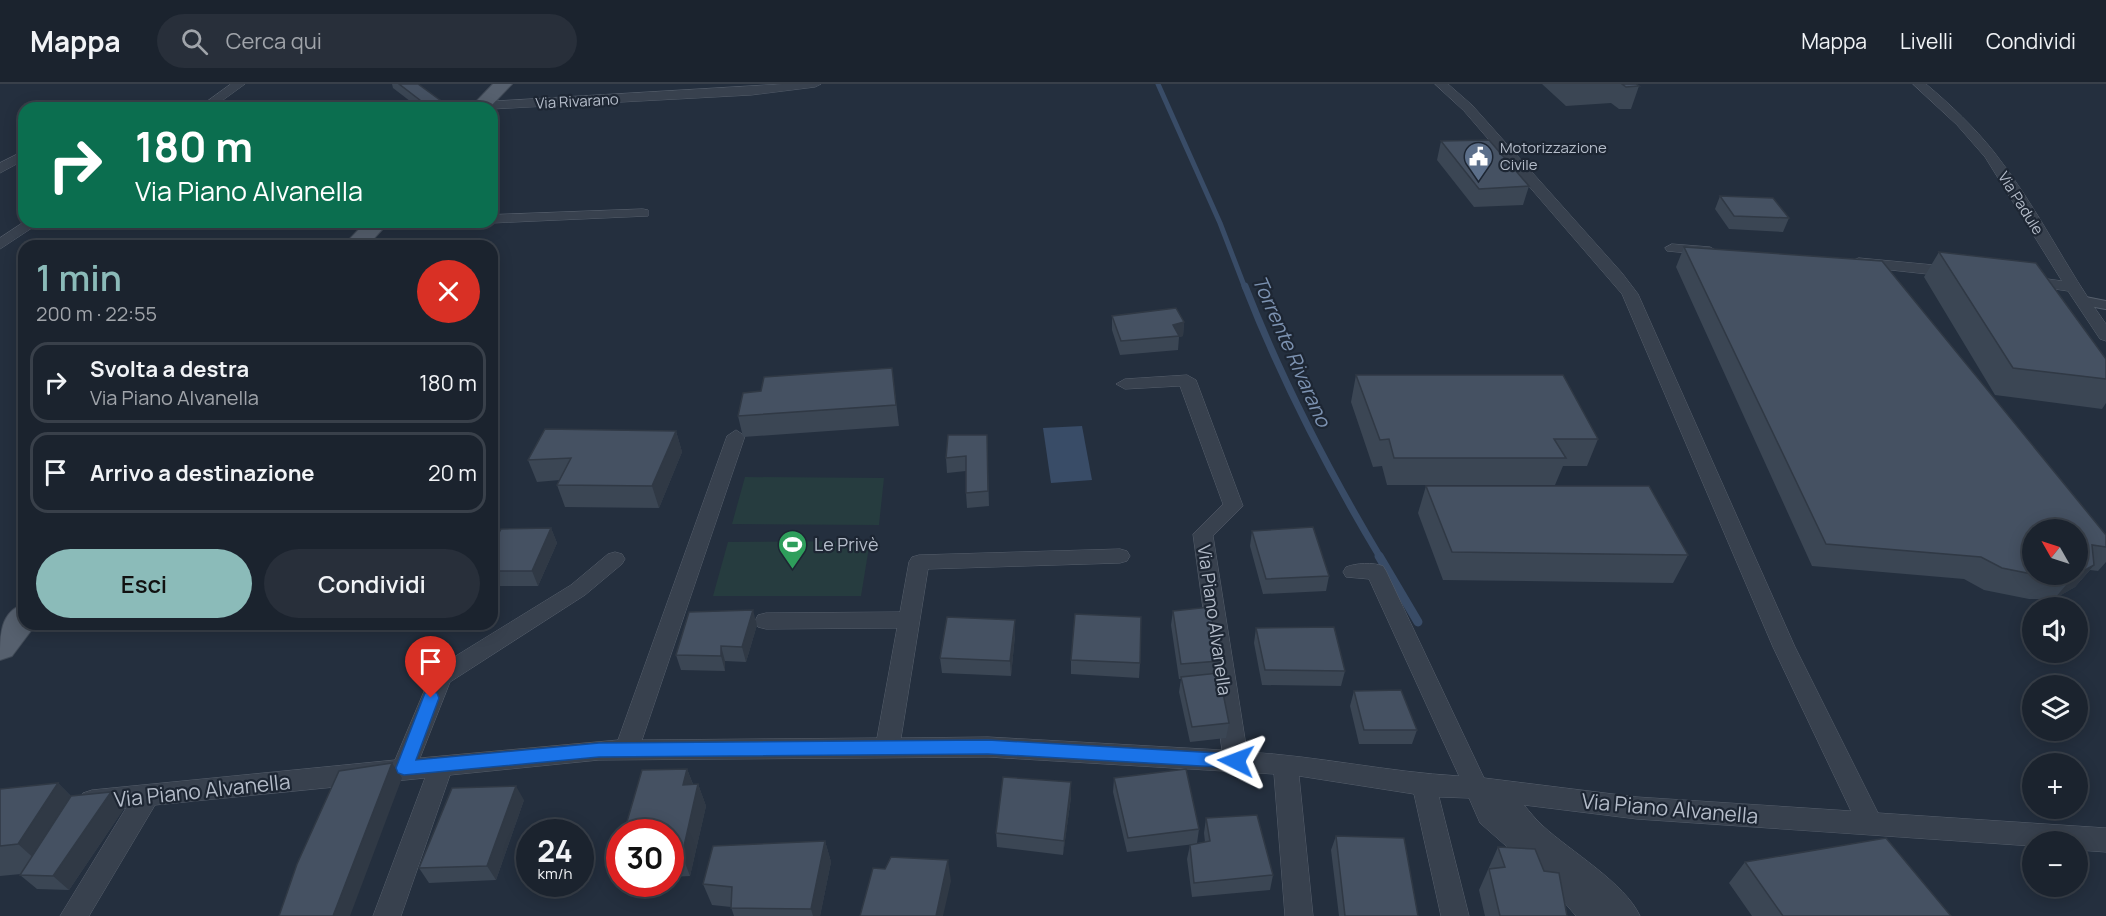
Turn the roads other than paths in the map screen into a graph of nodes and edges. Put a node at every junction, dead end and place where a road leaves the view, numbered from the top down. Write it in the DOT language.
graph roads {
  1 [pos="239,84"];
  2 [pos="503,84"];
  3 [pos="815,84"];
  4 [pos="1442,84"];
  5 [pos="1919,84"];
  6 [pos="213,102"];
  7 [pos="486,102"];
  8 [pos="498,106"];
  9 [pos="18,158"];
  10 [pos="0,169"];
  11 [pos="643,213"];
  12 [pos="498,219"];
  13 [pos="25,228"];
  14 [pos="372,228"];
  15 [pos="360,240"];
  16 [pos="0,245"];
  17 [pos="1672,248"];
  18 [pos="1729,252"];
  19 [pos="1844,261"];
  20 [pos="1969,274"];
  21 [pos="2014,280"];
  22 [pos="2071,287"];
  23 [pos="2080,300"];
  24 [pos="2106,305"];
  25 [pos="2106,336"];
  26 [pos="1125,384"];
  27 [pos="736,436"];
  28 [pos="1120,556"];
  29 [pos="615,559"];
  30 [pos="1353,572"];
  31 [pos="907,620"];
  32 [pos="766,621"];
  33 [pos="18,624"];
  34 [pos="0,647"];
  35 [pos="887,748"];
  36 [pos="626,750"];
  37 [pos="1236,761"];
  38 [pos="1285,764"];
  39 [pos="442,765"];
  40 [pos="404,768"];
  41 [pos="1424,785"];
  42 [pos="1486,789"];
  43 [pos="147,796"];
  44 [pos="68,803"];
  45 [pos="1870,824"];
  46 [pos="2106,840"];
  47 [pos="74,916"];
  48 [pos="387,916"];
  49 [pos="1299,916"];
  50 [pos="1455,916"];
  51 [pos="1593,916"];
  52 [pos="1626,916"];
  1 -- 6 [label="street"];
  2 -- 7 [label="main road"];
  3 -- 8 [label="street, Via Rivarano"];
  4 -- 45 [label="street"];
  5 -- 22 [label="street, Via Padule"];
  9 -- 10 [label="street"];
  11 -- 12 [label="street"];
  13 -- 16 [label="street"];
  14 -- 15 [label="main road"];
  17 -- 18 [label="street"];
  19 -- 20 [label="street"];
  21 -- 22 [label="street"];
  22 -- 23 [label="street, Via Padule"];
  23 -- 24 [label="lane"];
  23 -- 25 [label="street, Via Padule"];
  26 -- 37 [label="street, Via Piano Alvanella"];
  27 -- 36 [label="street"];
  28 -- 31 [label="street"];
  29 -- 40 [label="street"];
  30 -- 42 [label="street"];
  31 -- 32 [label="street"];
  31 -- 35 [label="street"];
  33 -- 34 [label="main road"];
  35 -- 36 [label="street, Via Piano Alvanella"];
  35 -- 37 [label="street, Via Piano Alvanella"];
  36 -- 39 [label="street, Via Piano Alvanella"];
  37 -- 38 [label="street, Via Piano Alvanella"];
  38 -- 41 [label="street, Via Piano Alvanella"];
  38 -- 49 [label="street"];
  39 -- 40 [label="street, Via Piano Alvanella"];
  39 -- 48 [label="street"];
  40 -- 43 [label="street, Via Piano Alvanella"];
  41 -- 42 [label="street, Via Piano Alvanella"];
  41 -- 50 [label="street"];
  42 -- 45 [label="street, Via Piano Alvanella"];
  42 -- 51 [label="street"];
  42 -- 52 [label="street"];
  43 -- 44 [label="street, Via Piano Alvanella"];
  43 -- 47 [label="street"];
  45 -- 46 [label="street, Via Piano Alvanella"];
}
